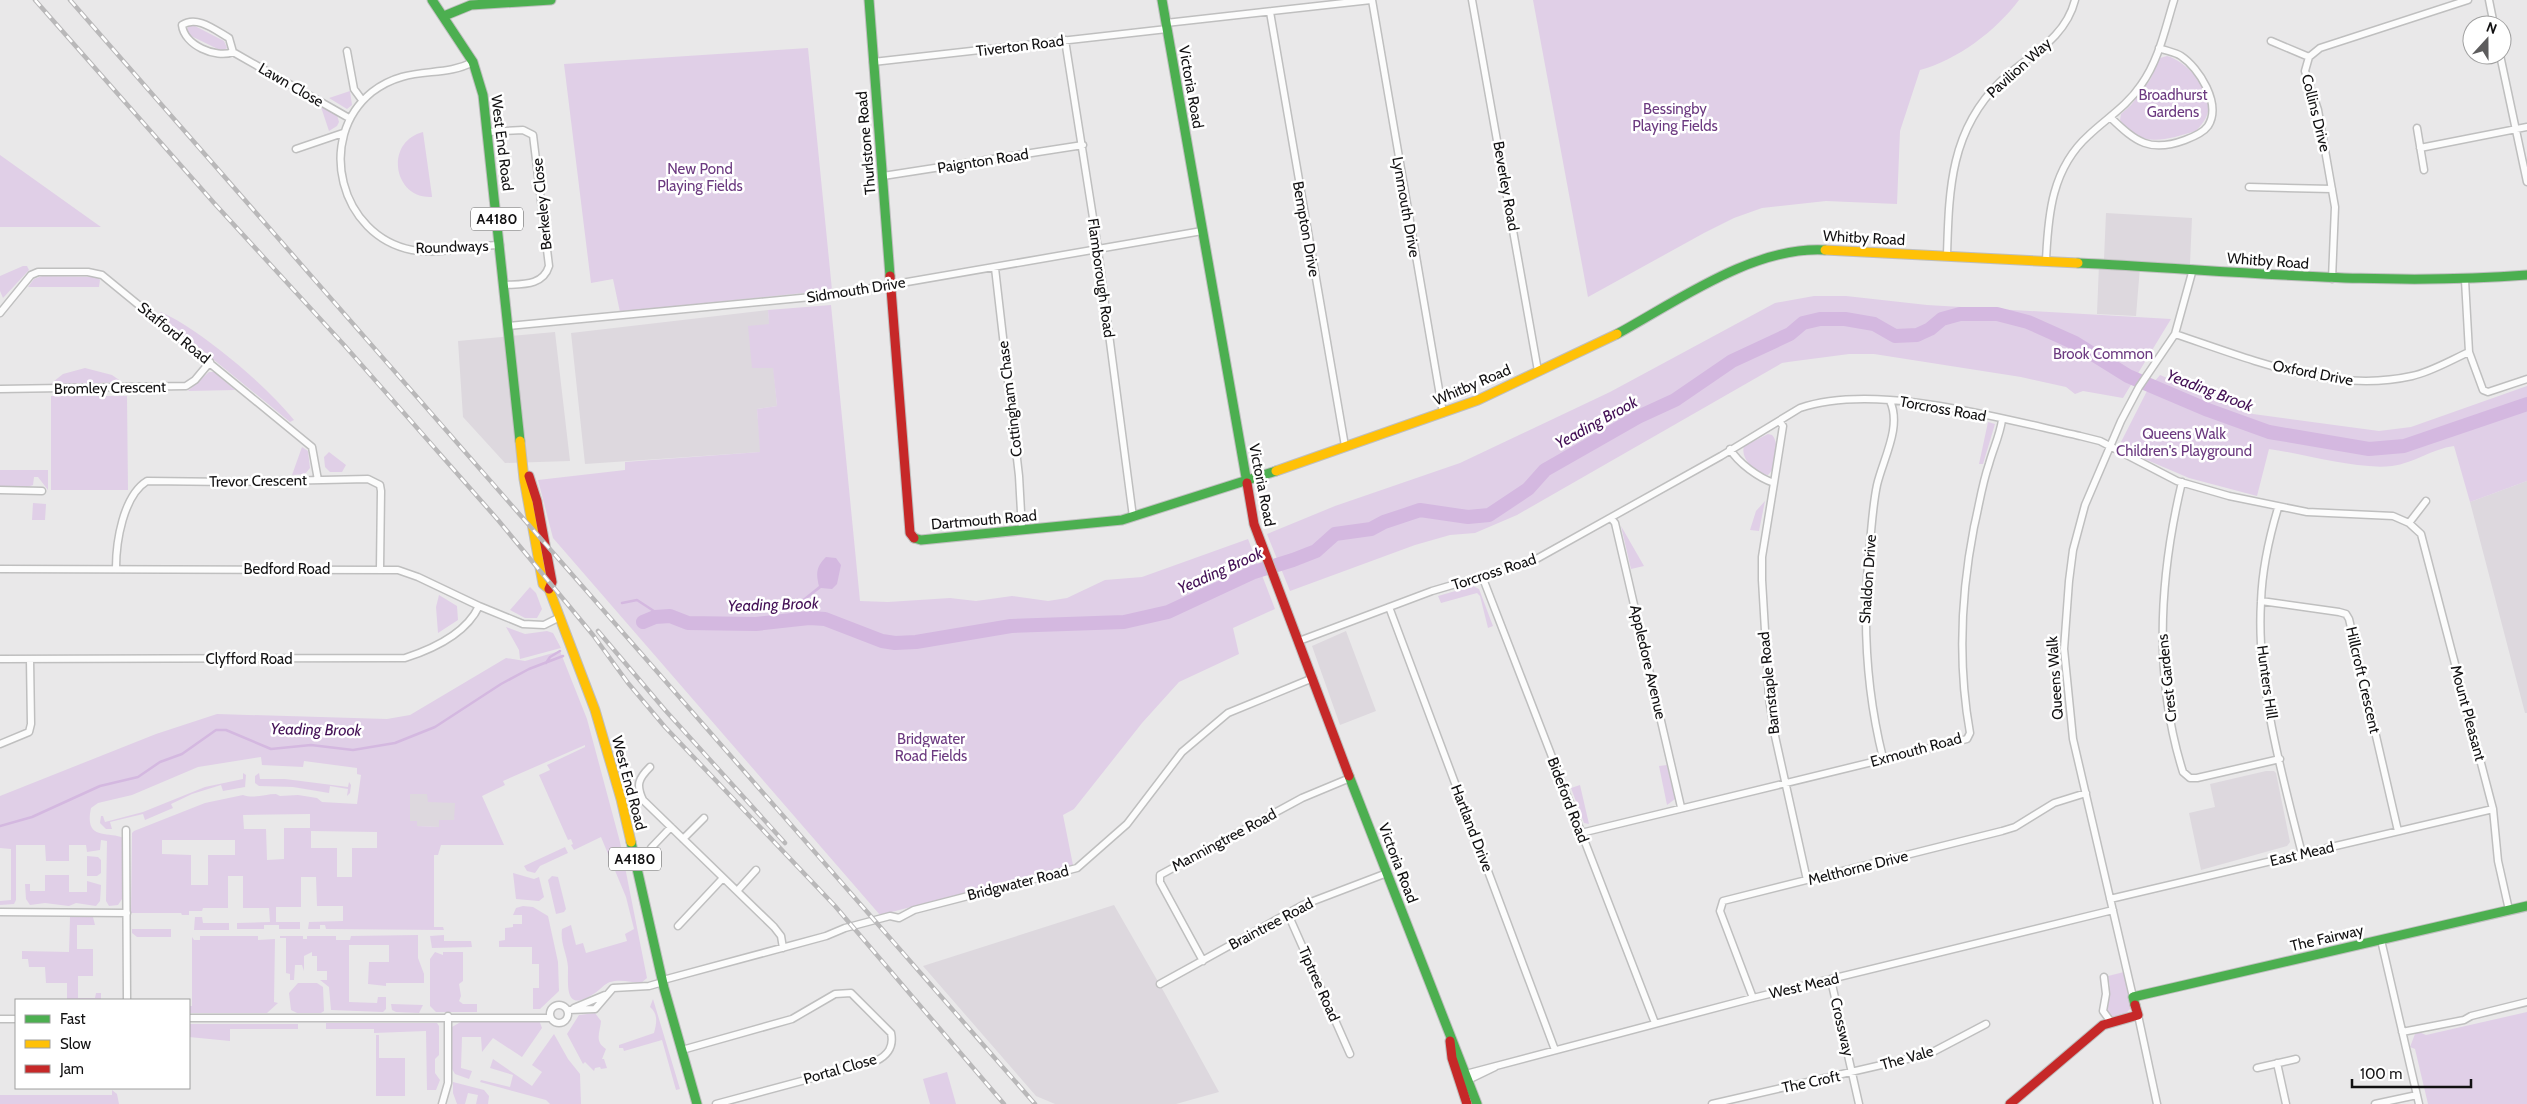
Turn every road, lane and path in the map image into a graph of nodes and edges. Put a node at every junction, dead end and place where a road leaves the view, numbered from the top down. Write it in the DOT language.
graph roads {
  1 [pos="432,0"];
  2 [pos="541,0"];
  3 [pos="551,0"];
  4 [pos="869,0"];
  5 [pos="1162,0"];
  6 [pos="1371,0"];
  7 [pos="1472,0"];
  8 [pos="2075,0"];
  9 [pos="2174,0"];
  10 [pos="2468,0"];
  11 [pos="2489,0"];
  12 [pos="1270,12"];
  13 [pos="2492,15"];
  14 [pos="444,16"];
  15 [pos="1166,26"];
  16 [pos="1065,40"];
  17 [pos="2271,41"];
  18 [pos="2159,48"];
  19 [pos="347,50"];
  20 [pos="233,52"];
  21 [pos="2309,57"];
  22 [pos="473,62"];
  23 [pos="873,62"];
  24 [pos="2502,65"];
  25 [pos="362,100"];
  26 [pos="349,118"];
  27 [pos="2111,118"];
  28 [pos="2527,127"];
  29 [pos="2417,128"];
  30 [pos="2515,128"];
  31 [pos="488,132"];
  32 [pos="343,133"];
  33 [pos="1082,145"];
  34 [pos="2420,148"];
  35 [pos="296,149"];
  36 [pos="2424,170"];
  37 [pos="883,176"];
  38 [pos="2527,182"];
  39 [pos="2249,187"];
  40 [pos="2332,189"];
  41 [pos="1202,231"];
  42 [pos="500,245"];
  43 [pos="1097,250"];
  44 [pos="1948,255"];
  45 [pos="2046,261"];
  46 [pos="995,268"];
  47 [pos="2193,269"];
  48 [pos="2527,276"];
  49 [pos="2332,279"];
  50 [pos="2465,280"];
  51 [pos="892,284"];
  52 [pos="505,286"];
  53 [pos="0,313"];
  54 [pos="508,326"];
  55 [pos="2174,334"];
  56 [pos="2469,352"];
  57 [pos="210,362"];
  58 [pos="1538,371"];
  59 [pos="2527,379"];
  60 [pos="0,389"];
  61 [pos="1890,400"];
  62 [pos="1443,413"];
  63 [pos="2002,420"];
  64 [pos="1779,421"];
  65 [pos="2109,445"];
  66 [pos="1345,446"];
  67 [pos="1730,449"];
  68 [pos="1246,479"];
  69 [pos="318,480"];
  70 [pos="2182,482"];
  71 [pos="1774,483"];
  72 [pos="0,490"];
  73 [pos="42,491"];
  74 [pos="2426,501"];
  75 [pos="2278,508"];
  76 [pos="1133,516"];
  77 [pos="1611,518"];
  78 [pos="2409,522"];
  79 [pos="1022,530"];
  80 [pos="116,568"];
  81 [pos="0,569"];
  82 [pos="380,569"];
  83 [pos="1482,576"];
  84 [pos="2260,602"];
  85 [pos="479,606"];
  86 [pos="1389,606"];
  87 [pos="560,617"];
  88 [pos="1299,641"];
  89 [pos="0,659"];
  90 [pos="30,659"];
  91 [pos="1313,678"];
  92 [pos="0,744"];
  93 [pos="1883,758"];
  94 [pos="2280,759"];
  95 [pos="650,767"];
  96 [pos="1350,778"];
  97 [pos="1786,783"];
  98 [pos="2086,793"];
  99 [pos="1681,807"];
  100 [pos="2493,809"];
  101 [pos="704,818"];
  102 [pos="671,827"];
  103 [pos="126,830"];
  104 [pos="2398,831"];
  105 [pos="1581,833"];
  106 [pos="684,839"];
  107 [pos="650,848"];
  108 [pos="2302,854"];
  109 [pos="756,870"];
  110 [pos="1387,873"];
  111 [pos="723,878"];
  112 [pos="1807,880"];
  113 [pos="737,892"];
  114 [pos="2110,899"];
  115 [pos="2527,906"];
  116 [pos="2113,910"];
  117 [pos="2509,910"];
  118 [pos="0,912"];
  119 [pos="127,913"];
  120 [pos="1288,914"];
  121 [pos="678,926"];
  122 [pos="2381,940"];
  123 [pos="783,948"];
  124 [pos="1203,961"];
  125 [pos="2104,977"];
  126 [pos="1831,980"];
  127 [pos="663,981"];
  128 [pos="1160,984"];
  129 [pos="2133,997"];
  130 [pos="1753,998"];
  131 [pos="127,999"];
  132 [pos="2527,1002"];
  133 [pos="568,1010"];
  134 [pos="2138,1015"];
  135 [pos="448,1016"];
  136 [pos="190,1018"];
  137 [pos="551,1018"];
  138 [pos="0,1019"];
  139 [pos="15,1019"];
  140 [pos="2111,1022"];
  141 [pos="1655,1023"];
  142 [pos="1986,1024"];
  143 [pos="2402,1032"];
  144 [pos="682,1050"];
  145 [pos="1555,1050"];
  146 [pos="1350,1054"];
  147 [pos="2296,1059"];
  148 [pos="2277,1063"];
  149 [pos="2257,1068"];
  150 [pos="1852,1073"];
  151 [pos="1463,1078"];
  152 [pos="2417,1095"];
  153 [pos="442,1104"];
  154 [pos="698,1104"];
  155 [pos="716,1104"];
  156 [pos="1467,1104"];
  157 [pos="1477,1104"];
  158 [pos="1712,1104"];
  159 [pos="1859,1104"];
  160 [pos="2010,1104"];
  161 [pos="2158,1104"];
  162 [pos="2286,1104"];
  163 [pos="2375,1104"];
  164 [pos="2418,1104"];
  1 -- 14 [label="street, West End Road / A4180"];
  2 -- 3 [label="street"];
  2 -- 14 [label="street"];
  4 -- 23 [label="street, Thurlstone Road"];
  5 -- 15 [label="street, Victoria Road"];
  6 -- 12 [label="street, Tiverton Road"];
  6 -- 62 [label="street, Lynmouth Drive"];
  7 -- 58 [label="street, Beverley Road"];
  8 -- 44 [label="street, Pavilion Way"];
  9 -- 18 [label="street"];
  10 -- 21 [label="street, Collins Drive"];
  11 -- 13 [label="street"];
  12 -- 15 [label="street, Tiverton Road"];
  12 -- 66 [label="street, Bempton Drive"];
  14 -- 22 [label="street, West End Road / A4180"];
  15 -- 16 [label="street, Tiverton Road"];
  15 -- 41 [label="street, Victoria Road"];
  16 -- 23 [label="street, Tiverton Road"];
  16 -- 33 [label="street, Flamborough Road"];
  17 -- 21 [label="street"];
  18 -- 27 [label="street"];
  18 -- 27 [label="street"];
  19 -- 25 [label="street"];
  20 -- 20 [label="street, Lawn Close"];
  20 -- 26 [label="street, Lawn Close"];
  21 -- 40 [label="street, Collins Drive"];
  22 -- 25 [label="street, Roundways"];
  22 -- 31 [label="street, West End Road / A4180"];
  23 -- 37 [label="street, Thurlstone Road"];
  24 -- 30 [label="street"];
  25 -- 26 [label="street, Roundways"];
  26 -- 32 [label="street, Roundways"];
  27 -- 45 [label="street"];
  28 -- 30 [label="street"];
  29 -- 34 [label="street"];
  30 -- 34 [label="street"];
  30 -- 38 [label="street"];
  31 -- 42 [label="street, West End Road / A4180"];
  31 -- 52 [label="street, Berkeley Close"];
  32 -- 35 [label="street"];
  32 -- 42 [label="street, Roundways"];
  33 -- 37 [label="street, Paignton Road"];
  33 -- 43 [label="street, Flamborough Road"];
  34 -- 36 [label="street"];
  37 -- 51 [label="street, Thurlstone Road"];
  39 -- 40 [label="street"];
  40 -- 49 [label="street, Collins Drive"];
  41 -- 43 [label="street, Sidmouth Drive"];
  41 -- 68 [label="street, Victoria Road"];
  42 -- 52 [label="street, West End Road / A4180"];
  43 -- 46 [label="street, Sidmouth Drive"];
  43 -- 76 [label="street, Flamborough Road"];
  44 -- 45 [label="street, Whitby Road"];
  44 -- 58 [label="street, Whitby Road"];
  45 -- 47 [label="street, Whitby Road"];
  46 -- 51 [label="street, Sidmouth Drive"];
  46 -- 79 [label="street, Cottingham Chase"];
  47 -- 49 [label="street, Whitby Road"];
  47 -- 55 [label="street, Queens Walk"];
  48 -- 50 [label="street, Whitby Road"];
  49 -- 50 [label="street, Whitby Road"];
  50 -- 56 [label="street"];
  51 -- 54 [label="street, Sidmouth Drive"];
  51 -- 79 [label="street, Dartmouth Road"];
  52 -- 54 [label="street, West End Road / A4180"];
  53 -- 57 [label="street, Stafford Road"];
  54 -- 87 [label="street, West End Road / A4180"];
  55 -- 56 [label="street, Oxford Drive"];
  55 -- 65 [label="street, Queens Walk"];
  56 -- 59 [label="street"];
  57 -- 60 [label="street, Bromley Crescent"];
  57 -- 69 [label="street, Stafford Road"];
  58 -- 62 [label="street, Whitby Road"];
  61 -- 63 [label="street, Torcross Road"];
  61 -- 64 [label="street, Torcross Road"];
  61 -- 93 [label="street, Shaldon Drive"];
  62 -- 66 [label="street, Whitby Road"];
  63 -- 65 [label="street, Torcross Road"];
  63 -- 93 [label="street, Exmouth Road"];
  64 -- 67 [label="street, Torcross Road"];
  64 -- 71 [label="street"];
  65 -- 70 [label="street"];
  65 -- 98 [label="street, Queens Walk"];
  66 -- 68 [label="street, Whitby Road"];
  67 -- 71 [label="street"];
  67 -- 77 [label="street, Torcross Road"];
  68 -- 76 [label="street, Dartmouth Road"];
  68 -- 88 [label="street, Victoria Road"];
  69 -- 80 [label="street, Trevor Crescent"];
  69 -- 82 [label="street, Trevor Crescent"];
  70 -- 75 [label="street"];
  70 -- 94 [label="street, Crest Gardens"];
  71 -- 97 [label="street, Barnstaple Road"];
  72 -- 73 [label="street"];
  74 -- 78 [label="street"];
  75 -- 78 [label="street"];
  75 -- 84 [label="street, Hunters Hill"];
  76 -- 79 [label="street, Dartmouth Road"];
  77 -- 83 [label="street, Torcross Road"];
  77 -- 99 [label="street, Appledore Avenue"];
  78 -- 100 [label="street, Mount Pleasant"];
  80 -- 81 [label="street, Bedford Road"];
  80 -- 82 [label="street, Bedford Road"];
  82 -- 85 [label="street, Bedford Road"];
  83 -- 86 [label="street, Torcross Road"];
  83 -- 105 [label="street, Bideford Road"];
  84 -- 94 [label="street, Hunters Hill"];
  84 -- 104 [label="street, Hillcroft Crescent"];
  85 -- 87 [label="street, Bedford Road"];
  85 -- 90 [label="street, Clyfford Road"];
  86 -- 88 [label="street, Torcross Road"];
  86 -- 145 [label="street, Hartland Drive"];
  87 -- 127 [label="street, West End Road / A4180"];
  88 -- 91 [label="street, Victoria Road"];
  89 -- 90 [label="street, Clyfford Road"];
  90 -- 92 [label="street"];
  91 -- 96 [label="street, Victoria Road"];
  91 -- 123 [label="street, Bridgwater Road"];
  93 -- 97 [label="street, Exmouth Road"];
  94 -- 108 [label="street, Hunters Hill"];
  95 -- 102 [label="street"];
  96 -- 110 [label="street, Victoria Road"];
  96 -- 124 [label="street, Manningtree Road"];
  97 -- 99 [label="street, Exmouth Road"];
  97 -- 112 [label="street, Barnstaple Road"];
  98 -- 112 [label="street, Melthorne Drive"];
  98 -- 114 [label="street, Queens Walk"];
  99 -- 105 [label="street, Exmouth Road"];
  100 -- 104 [label="street, East Mead"];
  100 -- 117 [label="street, Mount Pleasant"];
  101 -- 106 [label="street"];
  102 -- 106 [label="street"];
  102 -- 107 [label="street"];
  103 -- 119 [label="street"];
  104 -- 108 [label="street, East Mead"];
  105 -- 141 [label="street, Bideford Road"];
  106 -- 111 [label="street"];
  108 -- 114 [label="street, East Mead"];
  109 -- 113 [label="street"];
  110 -- 120 [label="street, Braintree Road"];
  110 -- 151 [label="street, Victoria Road"];
  111 -- 113 [label="street"];
  111 -- 121 [label="street"];
  112 -- 130 [label="street, Melthorne Drive"];
  113 -- 123 [label="street"];
  114 -- 116 [label="street, Queens Walk"];
  115 -- 117 [label="street, The Fairway"];
  116 -- 126 [label="street, West Mead"];
  116 -- 129 [label="street, Queens Walk"];
  117 -- 122 [label="street, The Fairway"];
  118 -- 119 [label="street"];
  119 -- 131 [label="street"];
  120 -- 124 [label="street, Braintree Road"];
  120 -- 146 [label="street, Tiptree Road"];
  122 -- 129 [label="street, The Fairway"];
  122 -- 143 [label="street"];
  123 -- 127 [label="street, Bridgwater Road"];
  124 -- 128 [label="street, Braintree Road"];
  125 -- 140 [label="street"];
  126 -- 130 [label="street, West Mead"];
  126 -- 150 [label="street, Crossway"];
  127 -- 133 [label="street, Bridgwater Road"];
  127 -- 144 [label="street, West End Road / A4180"];
  129 -- 134 [label="street, Queens Walk"];
  130 -- 141 [label="street, West Mead"];
  132 -- 143 [label="street"];
  133 -- 137 [label="street"];
  133 -- 137 [label="street"];
  134 -- 140 [label="street"];
  134 -- 161 [label="street, Queens Walk"];
  135 -- 136 [label="street"];
  135 -- 137 [label="street"];
  135 -- 153 [label="street"];
  138 -- 139 [label="street"];
  140 -- 160 [label="street"];
  141 -- 145 [label="street, West Mead"];
  142 -- 150 [label="street, The Vale"];
  143 -- 152 [label="street"];
  144 -- 154 [label="street, West End Road / A4180"];
  144 -- 155 [label="street, Portal Close"];
  145 -- 151 [label="street, West Mead"];
  147 -- 148 [label="street"];
  148 -- 149 [label="street"];
  148 -- 162 [label="street"];
  150 -- 158 [label="street, The Croft"];
  150 -- 159 [label="street, Crossway"];
  151 -- 156 [label="street, Victoria Road"];
  151 -- 157 [label="street, Victoria Road"];
  152 -- 163 [label="street"];
  152 -- 164 [label="street"];
}
